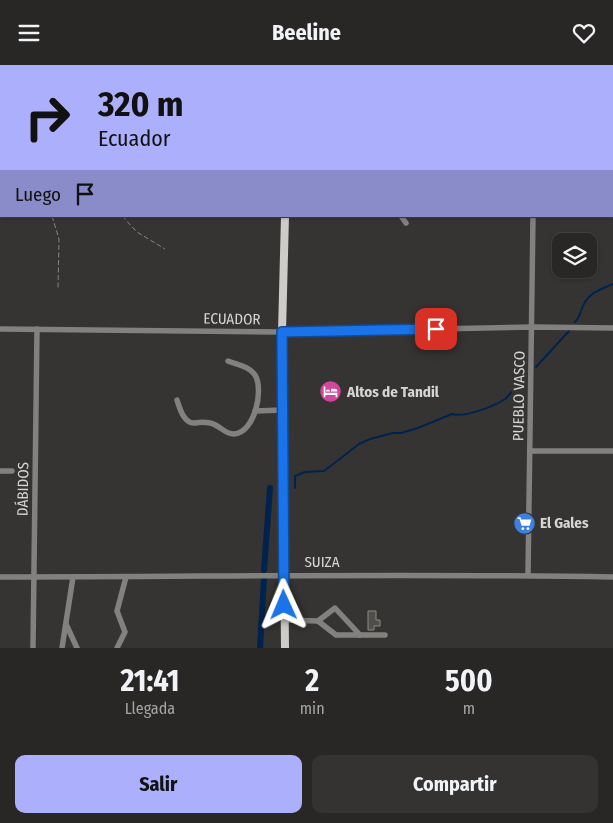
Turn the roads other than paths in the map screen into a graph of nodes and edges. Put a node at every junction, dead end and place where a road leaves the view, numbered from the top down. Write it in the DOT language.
graph roads {
  1 [pos="285,217"];
  2 [pos="402,217"];
  3 [pos="533,217"];
  4 [pos="406,223"];
  5 [pos="532,327"];
  6 [pos="613,328"];
  7 [pos="0,329"];
  8 [pos="37,329"];
  9 [pos="282,332"];
  10 [pos="228,361"];
  11 [pos="177,400"];
  12 [pos="282,410"];
  13 [pos="256,411"];
  14 [pos="530,451"];
  15 [pos="613,451"];
  16 [pos="0,471"];
  17 [pos="12,471"];
  18 [pos="284,574"];
  19 [pos="528,575"];
  20 [pos="0,577"];
  21 [pos="34,577"];
  22 [pos="73,577"];
  23 [pos="126,577"];
  24 [pos="613,577"];
  25 [pos="284,620"];
  26 [pos="318,621"];
  27 [pos="65,623"];
  28 [pos="360,635"];
  29 [pos="385,635"];
  30 [pos="33,648"];
  31 [pos="62,648"];
  32 [pos="77,648"];
  33 [pos="116,648"];
  34 [pos="285,648"];
  1 -- 9 [label="main road"];
  2 -- 4 [label="street"];
  3 -- 5 [label="street, PUEBLO VASCO"];
  5 -- 6 [label="street, ECUADOR"];
  5 -- 9 [label="street, ECUADOR"];
  5 -- 14 [label="street, PUEBLO VASCO"];
  7 -- 8 [label="street, ECUADOR"];
  8 -- 9 [label="street, ECUADOR"];
  8 -- 21 [label="street, DÁBIDOS"];
  9 -- 12 [label="main road"];
  10 -- 13 [label="street"];
  11 -- 13 [label="street"];
  12 -- 13 [label="street"];
  12 -- 18 [label="main road"];
  14 -- 15 [label="street"];
  14 -- 19 [label="street, PUEBLO VASCO"];
  16 -- 17 [label="street"];
  18 -- 19 [label="street, SUIZA"];
  18 -- 23 [label="street, SUIZA"];
  18 -- 25 [label="main road"];
  19 -- 24 [label="street, SUIZA"];
  20 -- 21 [label="street, SUIZA"];
  21 -- 22 [label="street, SUIZA"];
  21 -- 30 [label="street, DÁBIDOS"];
  22 -- 23 [label="street, SUIZA"];
  22 -- 27 [label="street"];
  23 -- 33 [label="street"];
  25 -- 26 [label="street"];
  25 -- 34 [label="main road"];
  26 -- 28 [label="street"];
  26 -- 28 [label="street"];
  27 -- 31 [label="street"];
  27 -- 32 [label="street"];
  28 -- 29 [label="street"];
}
